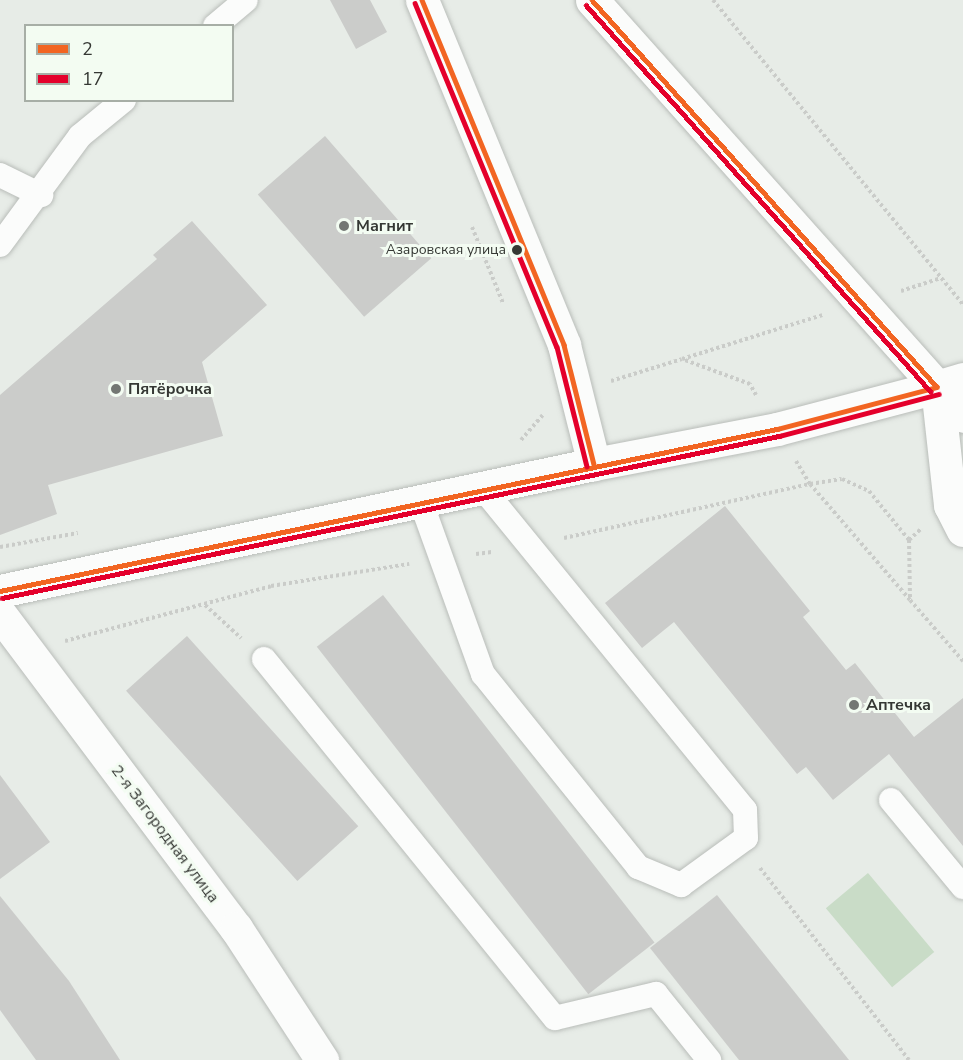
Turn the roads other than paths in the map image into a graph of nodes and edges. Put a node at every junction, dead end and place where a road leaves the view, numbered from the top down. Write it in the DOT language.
graph roads {
  1 [pos="246,0"];
  2 [pos="422,0"];
  3 [pos="592,0"];
  4 [pos="217,24"];
  5 [pos="122,102"];
  6 [pos="0,175"];
  7 [pos="41,195"];
  8 [pos="0,245"];
  9 [pos="950,383"];
  10 [pos="963,416"];
  11 [pos="594,464"];
  12 [pos="483,489"];
  13 [pos="421,502"];
  14 [pos="963,530"];
  15 [pos="0,591"];
  16 [pos="0,614"];
  17 [pos="264,659"];
  18 [pos="891,800"];
  19 [pos="963,887"];
  20 [pos="322,1060"];
  21 [pos="709,1060"];
  1 -- 4 [label="lane"];
  2 -- 11 [label="main road"];
  3 -- 9 [label="main road"];
  5 -- 7 [label="lane"];
  6 -- 7 [label="lane"];
  7 -- 8 [label="lane"];
  9 -- 10 [label="main road"];
  9 -- 11 [label="main road"];
  9 -- 14 [label="main road"];
  11 -- 12 [label="main road"];
  12 -- 13 [label="main road"];
  12 -- 13 [label="lane"];
  13 -- 15 [label="main road"];
  16 -- 20 [label="main road, 2-я Загородная улица"];
  17 -- 21 [label="lane"];
  18 -- 19 [label="lane"];
}
